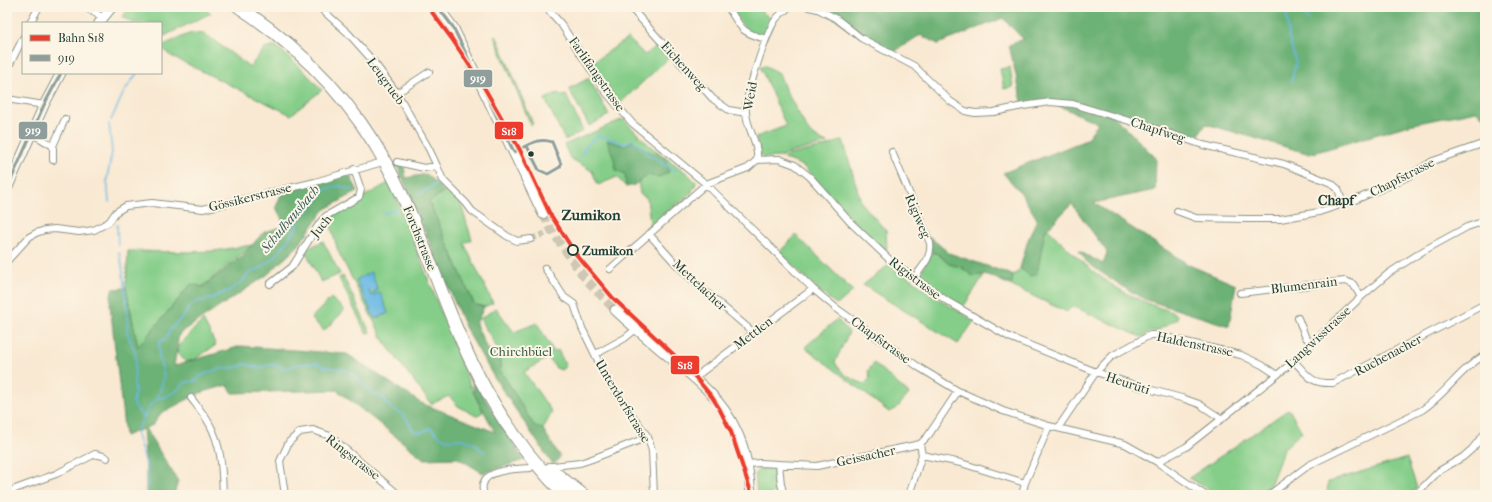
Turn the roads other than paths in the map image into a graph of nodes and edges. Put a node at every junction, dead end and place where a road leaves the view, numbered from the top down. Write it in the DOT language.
graph roads {
  1 [pos="38,7"];
  2 [pos="85,7"];
  3 [pos="112,7"];
  4 [pos="239,7"];
  5 [pos="251,7"];
  6 [pos="319,7"];
  7 [pos="438,7"];
  8 [pos="546,7"];
  9 [pos="630,7"];
  10 [pos="728,7"];
  11 [pos="789,7"];
  12 [pos="809,7"];
  13 [pos="101,20"];
  14 [pos="30,22"];
  15 [pos="766,39"];
  16 [pos="22,40"];
  17 [pos="7,70"];
  18 [pos="429,72"];
  19 [pos="60,74"];
  20 [pos="397,94"];
  21 [pos="7,99"];
  22 [pos="44,105"];
  23 [pos="746,113"];
  24 [pos="65,119"];
  25 [pos="31,133"];
  26 [pos="1485,143"];
  27 [pos="52,146"];
  28 [pos="892,152"];
  29 [pos="52,160"];
  30 [pos="758,160"];
  31 [pos="397,162"];
  32 [pos="379,163"];
  33 [pos="436,166"];
  34 [pos="354,169"];
  35 [pos="706,184"];
  36 [pos="7,189"];
  37 [pos="1343,204"];
  38 [pos="1177,211"];
  39 [pos="543,214"];
  40 [pos="1485,221"];
  41 [pos="649,234"];
  42 [pos="530,239"];
  43 [pos="7,261"];
  44 [pos="545,268"];
  45 [pos="610,269"];
  46 [pos="914,278"];
  47 [pos="270,284"];
  48 [pos="813,289"];
  49 [pos="1240,293"];
  50 [pos="1360,297"];
  51 [pos="1485,304"];
  52 [pos="615,310"];
  53 [pos="1298,318"];
  54 [pos="636,329"];
  55 [pos="754,333"];
  56 [pos="1311,344"];
  57 [pos="596,354"];
  58 [pos="1485,355"];
  59 [pos="1294,361"];
  60 [pos="1096,372"];
  61 [pos="1277,375"];
  62 [pos="695,379"];
  63 [pos="958,392"];
  64 [pos="191,398"];
  65 [pos="1222,419"];
  66 [pos="1049,426"];
  67 [pos="1058,428"];
  68 [pos="1485,433"];
  69 [pos="648,437"];
  70 [pos="920,444"];
  71 [pos="922,455"];
  72 [pos="107,458"];
  73 [pos="532,460"];
  74 [pos="1157,462"];
  75 [pos="747,464"];
  76 [pos="780,464"];
  77 [pos="553,466"];
  78 [pos="1025,483"];
  79 [pos="7,492"];
  80 [pos="223,495"];
  81 [pos="284,495"];
  82 [pos="399,495"];
  83 [pos="484,495"];
  84 [pos="558,495"];
  85 [pos="565,495"];
  86 [pos="571,495"];
  87 [pos="583,495"];
  88 [pos="654,495"];
  89 [pos="751,495"];
  90 [pos="784,495"];
  91 [pos="908,495"];
  92 [pos="1022,495"];
  93 [pos="1205,495"];
  94 [pos="1269,495"];
  95 [pos="1415,495"];
  1 -- 14 [label="street"];
  2 -- 13 [label="street"];
  3 -- 13 [label="street"];
  4 -- 73 [label="highway, Forchstrasse"];
  5 -- 73 [label="highway, Forchstrasse"];
  6 -- 20 [label="street, Leugrueb"];
  7 -- 39 [label="street"];
  8 -- 35 [label="street, Farlifangstrasse"];
  9 -- 23 [label="street, Eichenweg"];
  10 -- 15 [label="street"];
  11 -- 15 [label="street, Weid"];
  12 -- 37 [label="street, Chapfweg"];
  15 -- 23 [label="street, Weid"];
  16 -- 17 [label="street"];
  18 -- 20 [label="street"];
  19 -- 22 [label="street"];
  20 -- 33 [label="street, Leugrueb"];
  21 -- 22 [label="street"];
  22 -- 25 [label="street"];
  23 -- 30 [label="street, Weid"];
  24 -- 27 [label="street"];
  25 -- 27 [label="street"];
  25 -- 36 [label="street"];
  26 -- 37 [label="street, Chapfstrasse"];
  27 -- 29 [label="street"];
  28 -- 46 [label="street, Rigiweg"];
  30 -- 35 [label="street"];
  30 -- 46 [label="street, Rigistrasse"];
  31 -- 33 [label="street"];
  32 -- 34 [label="street, Gössikerstrasse"];
  33 -- 42 [label="street"];
  34 -- 43 [label="street, Gössikerstrasse"];
  34 -- 47 [label="street, Juch"];
  35 -- 41 [label="street"];
  35 -- 48 [label="street, Chapfstrasse"];
  37 -- 38 [label="street, Chapfstrasse"];
  40 -- 50 [label="street, Langwisstrasse"];
  41 -- 45 [label="street"];
  41 -- 55 [label="street, Mettelacher"];
  44 -- 57 [label="street, Unterdorfstrasse"];
  46 -- 60 [label="street, Rigistrasse"];
  48 -- 55 [label="street, Mettlen"];
  48 -- 63 [label="street, Chapfstrasse"];
  49 -- 50 [label="street, Blumenrain"];
  50 -- 56 [label="street, Langwisstrasse"];
  51 -- 59 [label="street, Ruchenacher"];
  52 -- 54 [label="street"];
  53 -- 56 [label="street"];
  54 -- 57 [label="street, Unterdorfstrasse"];
  54 -- 62 [label="street"];
  55 -- 62 [label="street, Mettlen"];
  56 -- 59 [label="street, Langwisstrasse"];
  57 -- 69 [label="street, Unterdorfstrasse"];
  58 -- 94 [label="street"];
  59 -- 61 [label="street, Langwisstrasse"];
  60 -- 61 [label="street, Haldenstrasse"];
  60 -- 65 [label="street, Heurüti"];
  60 -- 67 [label="street, Heurüti"];
  61 -- 65 [label="street, Langwisstrasse"];
  62 -- 75 [label="street"];
  63 -- 66 [label="street, Chapfstrasse"];
  63 -- 70 [label="street"];
  64 -- 80 [label="street"];
  65 -- 74 [label="street, Langwisstrasse"];
  66 -- 67 [label="street, Chapfstrasse"];
  66 -- 78 [label="street"];
  67 -- 74 [label="street, Chapfstrasse"];
  68 -- 95 [label="street"];
  69 -- 77 [label="street"];
  69 -- 88 [label="street, Unterdorfstrasse"];
  70 -- 71 [label="street"];
  70 -- 76 [label="street, Geissacher"];
  71 -- 78 [label="street"];
  71 -- 91 [label="street"];
  72 -- 79 [label="street"];
  73 -- 83 [label="street"];
  73 -- 84 [label="highway"];
  73 -- 85 [label="highway, Forchstrasse"];
  73 -- 86 [label="highway, Forchstrasse"];
  73 -- 87 [label="highway"];
  74 -- 93 [label="street, Chapfstrasse"];
  75 -- 76 [label="street, Geissacher"];
  75 -- 89 [label="street"];
  76 -- 90 [label="street"];
  78 -- 92 [label="street"];
  81 -- 82 [label="street, Ringstrasse"];
}
